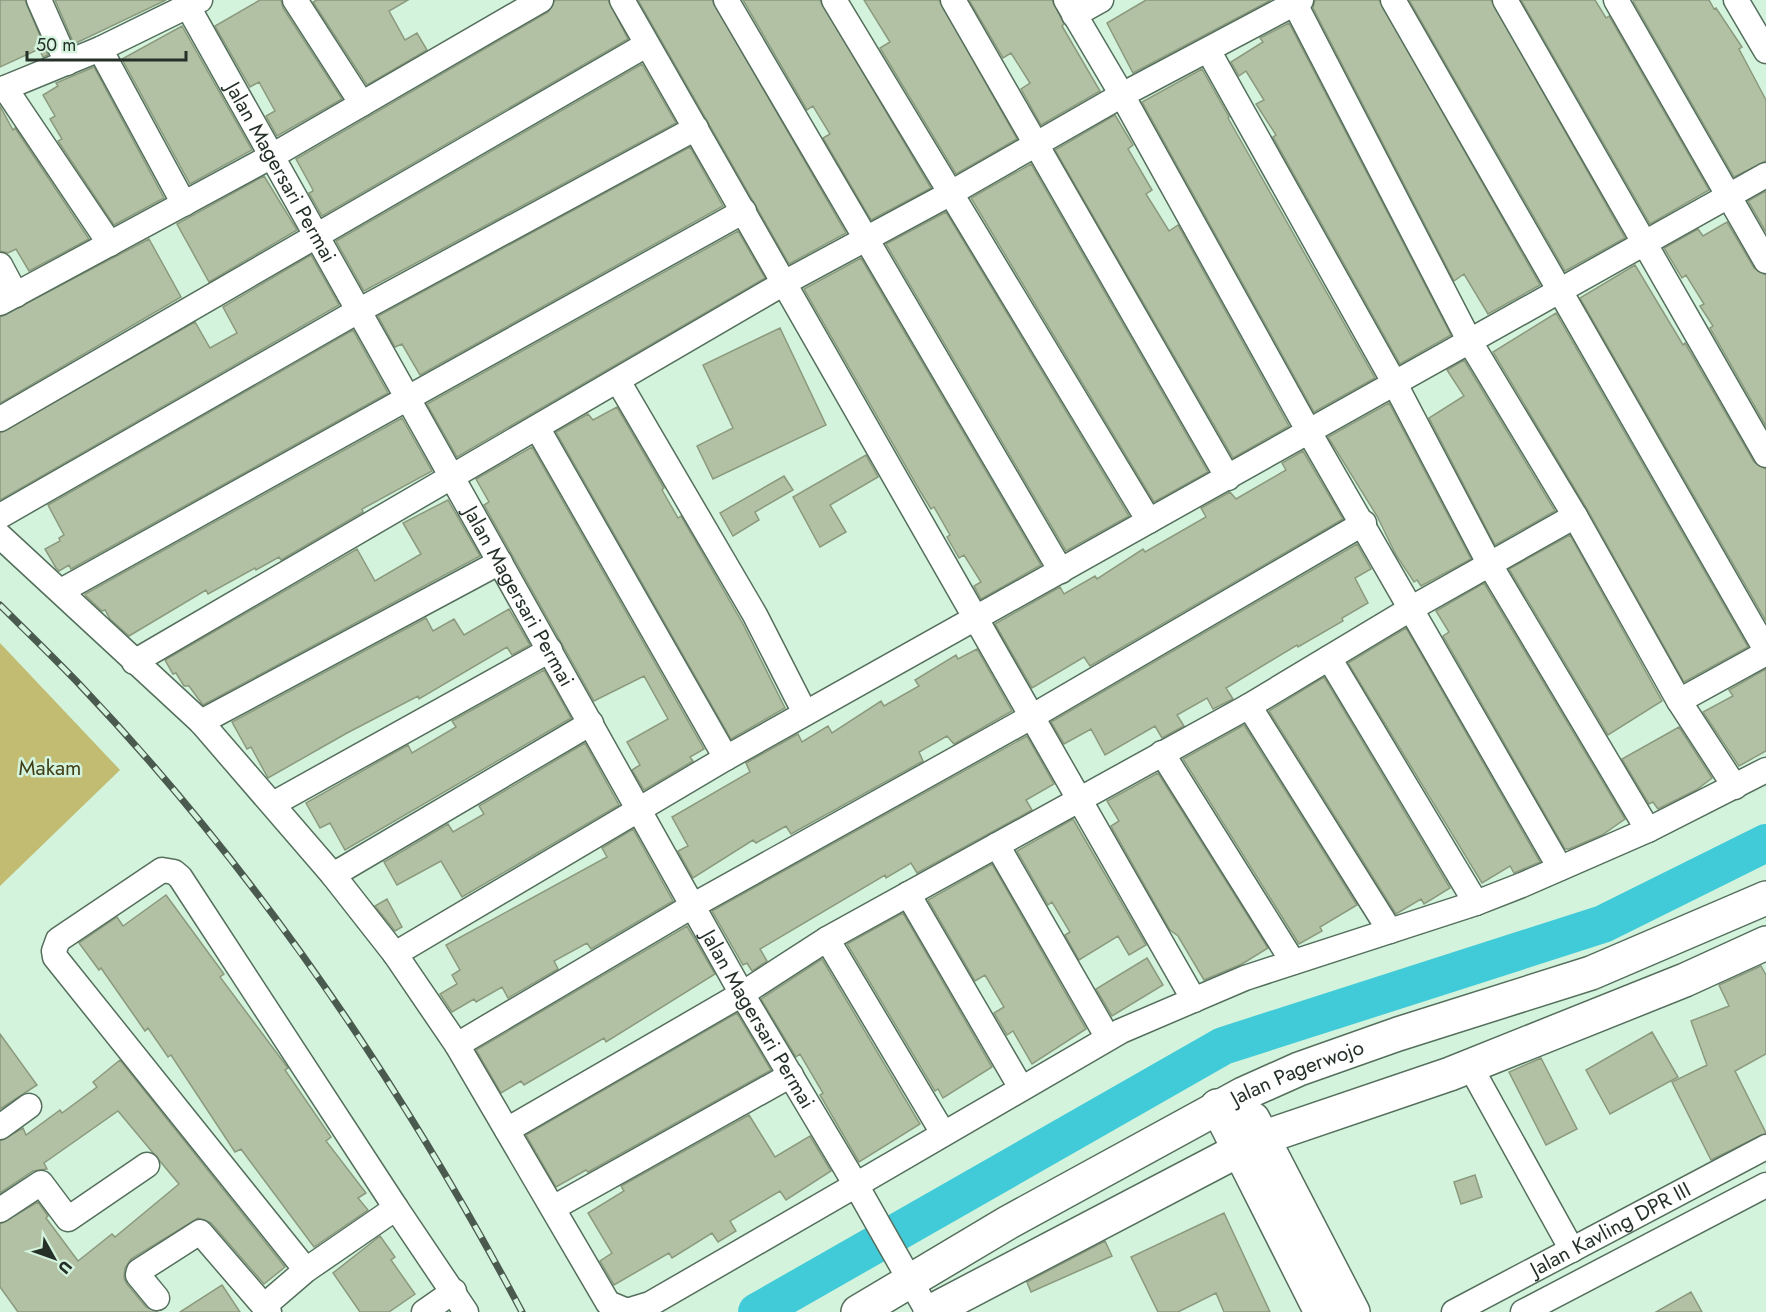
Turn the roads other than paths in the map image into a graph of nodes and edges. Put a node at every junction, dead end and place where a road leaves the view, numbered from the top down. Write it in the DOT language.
graph roads {
  1 [pos="39,0"];
  2 [pos="296,0"];
  3 [pos="541,0"];
  4 [pos="622,0"];
  5 [pos="726,0"];
  6 [pos="834,0"];
  7 [pos="952,0"];
  8 [pos="1101,0"];
  9 [pos="1393,0"];
  10 [pos="1505,0"];
  11 [pos="1616,0"];
  12 [pos="1736,0"];
  13 [pos="1298,2"];
  14 [pos="194,3"];
  15 [pos="1070,7"];
  16 [pos="646,45"];
  17 [pos="100,49"];
  18 [pos="1208,50"];
  19 [pos="1766,51"];
  20 [pos="67,63"];
  21 [pos="3,89"];
  22 [pos="1122,95"];
  23 [pos="362,104"];
  24 [pos="696,128"];
  25 [pos="1034,143"];
  26 [pos="272,156"];
  27 [pos="1766,175"];
  28 [pos="951,193"];
  29 [pos="1726,196"];
  30 [pos="184,204"];
  31 [pos="744,211"];
  32 [pos="316,236"];
  33 [pos="867,240"];
  34 [pos="110,244"];
  35 [pos="1644,244"];
  36 [pos="1766,261"];
  37 [pos="0,265"];
  38 [pos="784,283"];
  39 [pos="1560,292"];
  40 [pos="8,299"];
  41 [pos="358,311"];
  42 [pos="1470,342"];
  43 [pos="618,381"];
  44 [pos="1395,384"];
  45 [pos="407,396"];
  46 [pos="0,419"];
  47 [pos="538,429"];
  48 [pos="1309,432"];
  49 [pos="1766,455"];
  50 [pos="452,478"];
  51 [pos="1228,478"];
  52 [pos="0,516"];
  53 [pos="1575,516"];
  54 [pos="1149,521"];
  55 [pos="1364,523"];
  56 [pos="0,536"];
  57 [pos="500,562"];
  58 [pos="1490,565"];
  59 [pos="1060,571"];
  60 [pos="61,591"];
  61 [pos="1412,608"];
  62 [pos="975,619"];
  63 [pos="550,650"];
  64 [pos="1766,651"];
  65 [pos="1329,658"];
  66 [pos="134,662"];
  67 [pos="1679,701"];
  68 [pos="1249,706"];
  69 [pos="805,714"];
  70 [pos="1032,716"];
  71 [pos="201,722"];
  72 [pos="591,723"];
  73 [pos="1162,753"];
  74 [pos="726,758"];
  75 [pos="1766,770"];
  76 [pos="1735,787"];
  77 [pos="1080,800"];
  78 [pos="273,804"];
  79 [pos="639,809"];
  80 [pos="1648,830"];
  81 [pos="997,845"];
  82 [pos="1560,868"];
  83 [pos="333,875"];
  84 [pos="908,894"];
  85 [pos="1766,898"];
  86 [pos="1476,903"];
  87 [pos="694,905"];
  88 [pos="1390,931"];
  89 [pos="827,939"];
  90 [pos="1765,945"];
  91 [pos="395,954"];
  92 [pos="1293,962"];
  93 [pos="742,994"];
  94 [pos="1194,1000"];
  95 [pos="1108,1038"];
  96 [pos="457,1046"];
  97 [pos="1470,1066"];
  98 [pos="791,1075"];
  99 [pos="1021,1088"];
  100 [pos="1230,1100"];
  101 [pos="29,1106"];
  102 [pos="0,1127"];
  103 [pos="507,1130"];
  104 [pos="943,1133"];
  105 [pos="1250,1143"];
  106 [pos="1766,1147"];
  107 [pos="147,1165"];
  108 [pos="856,1185"];
  109 [pos="1766,1185"];
  110 [pos="396,1208"];
  111 [pos="552,1208"];
  112 [pos="0,1210"];
  113 [pos="1572,1250"];
  114 [pos="306,1270"];
  115 [pos="907,1275"];
  116 [pos="454,1291"];
  117 [pos="158,1298"];
  118 [pos="267,1309"];
  119 [pos="424,1312"];
  120 [pos="466,1312"];
  121 [pos="858,1312"];
  122 [pos="929,1312"];
  123 [pos="1321,1312"];
  124 [pos="1353,1312"];
  125 [pos="1454,1312"];
  126 [pos="1522,1312"];
  1 -- 20 [label="street"];
  2 -- 23 [label="street"];
  3 -- 23 [label="street"];
  4 -- 16 [label="street"];
  5 -- 33 [label="street"];
  6 -- 28 [label="street"];
  7 -- 25 [label="street"];
  8 -- 15 [label="street"];
  9 -- 39 [label="street"];
  10 -- 35 [label="street"];
  11 -- 29 [label="street"];
  12 -- 19 [label="street"];
  13 -- 18 [label="street"];
  13 -- 42 [label="street"];
  14 -- 17 [label="street"];
  14 -- 26 [label="street, Jalan Magersari Permai"];
  15 -- 22 [label="street"];
  16 -- 24 [label="street"];
  16 -- 32 [label="street"];
  17 -- 20 [label="street"];
  17 -- 30 [label="street"];
  18 -- 22 [label="street"];
  18 -- 44 [label="street"];
  20 -- 21 [label="street"];
  21 -- 34 [label="street"];
  22 -- 25 [label="street"];
  22 -- 48 [label="street"];
  23 -- 26 [label="street"];
  24 -- 31 [label="street"];
  24 -- 41 [label="street"];
  25 -- 28 [label="street"];
  25 -- 51 [label="street"];
  26 -- 30 [label="street"];
  26 -- 32 [label="street, Jalan Magersari Permai"];
  27 -- 29 [label="street"];
  28 -- 33 [label="street"];
  28 -- 54 [label="street"];
  29 -- 35 [label="street"];
  29 -- 36 [label="street"];
  30 -- 34 [label="street"];
  31 -- 38 [label="street"];
  31 -- 45 [label="street"];
  32 -- 41 [label="street, Jalan Magersari Permai"];
  32 -- 46 [label="street"];
  33 -- 38 [label="street"];
  33 -- 59 [label="street"];
  34 -- 40 [label="street"];
  35 -- 39 [label="street"];
  35 -- 49 [label="street"];
  37 -- 40 [label="street"];
  38 -- 43 [label="street"];
  38 -- 62 [label="street"];
  39 -- 42 [label="street"];
  39 -- 64 [label="street"];
  41 -- 45 [label="street, Jalan Magersari Permai"];
  41 -- 52 [label="street"];
  42 -- 44 [label="street"];
  42 -- 53 [label="street"];
  43 -- 47 [label="street"];
  43 -- 69 [label="street"];
  44 -- 48 [label="street"];
  44 -- 58 [label="street"];
  45 -- 50 [label="street, Jalan Magersari Permai"];
  45 -- 60 [label="street"];
  47 -- 50 [label="street"];
  47 -- 74 [label="street"];
  48 -- 51 [label="street"];
  48 -- 55 [label="street"];
  50 -- 57 [label="street, Jalan Magersari Permai"];
  50 -- 66 [label="street"];
  51 -- 54 [label="street"];
  53 -- 58 [label="street"];
  53 -- 67 [label="street"];
  54 -- 59 [label="street"];
  55 -- 61 [label="street"];
  55 -- 70 [label="street"];
  56 -- 60 [label="street"];
  57 -- 63 [label="street, Jalan Magersari Permai"];
  57 -- 71 [label="street"];
  58 -- 61 [label="street"];
  58 -- 80 [label="street"];
  59 -- 62 [label="street"];
  60 -- 66 [label="street"];
  61 -- 65 [label="street"];
  61 -- 82 [label="street"];
  62 -- 69 [label="street"];
  62 -- 70 [label="street"];
  63 -- 72 [label="street, Jalan Magersari Permai"];
  63 -- 78 [label="street"];
  64 -- 67 [label="street"];
  65 -- 68 [label="street"];
  65 -- 86 [label="street"];
  66 -- 71 [label="street"];
  67 -- 76 [label="street"];
  68 -- 73 [label="street"];
  68 -- 88 [label="street"];
  69 -- 74 [label="street"];
  70 -- 77 [label="street"];
  70 -- 87 [label="street"];
  71 -- 78 [label="street"];
  72 -- 79 [label="street, Jalan Magersari Permai"];
  72 -- 83 [label="street"];
  73 -- 77 [label="street"];
  73 -- 92 [label="street"];
  74 -- 79 [label="street"];
  75 -- 76 [label="street"];
  76 -- 80 [label="street"];
  77 -- 81 [label="street"];
  77 -- 94 [label="street"];
  78 -- 83 [label="street"];
  79 -- 87 [label="street, Jalan Magersari Permai"];
  79 -- 91 [label="street"];
  80 -- 82 [label="street"];
  81 -- 84 [label="street"];
  81 -- 95 [label="street"];
  82 -- 86 [label="street"];
  83 -- 91 [label="street"];
  84 -- 89 [label="street"];
  84 -- 99 [label="street"];
  85 -- 100 [label="main road, Jalan Pagerwojo"];
  86 -- 88 [label="street"];
  87 -- 93 [label="street, Jalan Magersari Permai"];
  87 -- 96 [label="street"];
  88 -- 92 [label="street"];
  89 -- 93 [label="street"];
  89 -- 104 [label="street"];
  90 -- 97 [label="main road"];
  91 -- 96 [label="street"];
  92 -- 94 [label="street"];
  93 -- 98 [label="street, Jalan Magersari Permai"];
  93 -- 103 [label="street"];
  94 -- 95 [label="street"];
  95 -- 99 [label="street"];
  96 -- 103 [label="street"];
  97 -- 105 [label="main road"];
  97 -- 113 [label="street"];
  98 -- 108 [label="street, Jalan Magersari Permai"];
  98 -- 111 [label="street"];
  99 -- 104 [label="street"];
  100 -- 105 [label="main road"];
  100 -- 115 [label="main road, Jalan Pagerwojo"];
  101 -- 102 [label="street"];
  103 -- 111 [label="street"];
  104 -- 108 [label="street"];
  105 -- 122 [label="main road"];
  105 -- 123 [label="main road"];
  105 -- 124 [label="main road"];
  106 -- 113 [label="street, Jalan Kavling DPR III"];
  107 -- 112 [label="street"];
  108 -- 111 [label="street"];
  108 -- 115 [label="street, Jalan Magersari Permai"];
  109 -- 126 [label="street, Jalan Kavling DPR III"];
  110 -- 114 [label="street"];
  110 -- 114 [label="street"];
  110 -- 116 [label="street"];
  113 -- 125 [label="street, Jalan Kavling DPR III"];
  114 -- 118 [label="street"];
  115 -- 121 [label="main road, Jalan Pagerwojo"];
  115 -- 122 [label="street, Jalan Magersari Permai"];
  116 -- 119 [label="street"];
  116 -- 120 [label="street"];
  117 -- 118 [label="street"];
}
